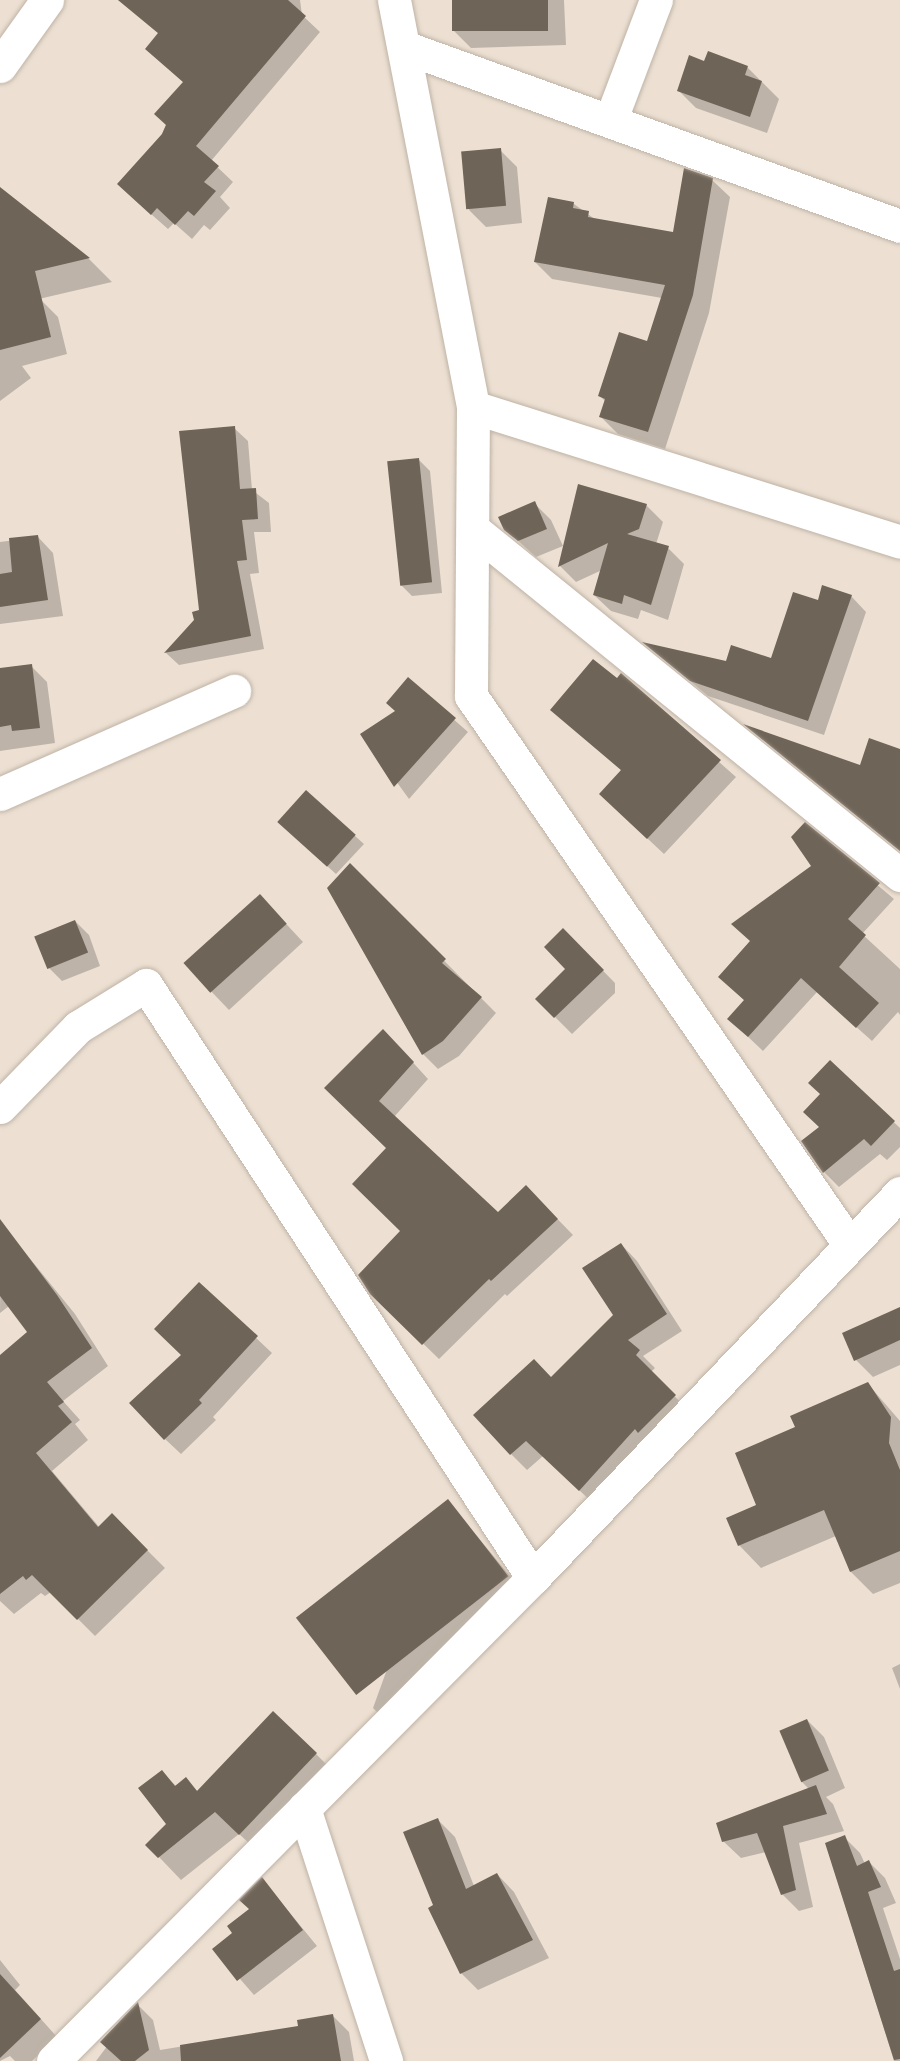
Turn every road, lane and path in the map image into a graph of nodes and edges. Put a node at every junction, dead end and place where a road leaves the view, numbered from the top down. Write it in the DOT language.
graph roads {
  1 [pos="47,0"];
  2 [pos="394,0"];
  3 [pos="656,0"];
  4 [pos="404,46"];
  5 [pos="0,66"];
  6 [pos="611,119"];
  7 [pos="900,226"];
  8 [pos="473,407"];
  9 [pos="473,529"];
  10 [pos="900,542"];
  11 [pos="234,691"];
  12 [pos="0,794"];
  13 [pos="900,875"];
  14 [pos="0,1107"];
  15 [pos="900,1193"];
  16 [pos="849,1244"];
  17 [pos="532,1578"];
  18 [pos="304,1808"];
  19 [pos="53,2061"];
  20 [pos="386,2061"];
  1 -- 5 [label="street"];
  2 -- 4 [label="street"];
  3 -- 6 [label="street"];
  4 -- 6 [label="street"];
  4 -- 8 [label="street"];
  6 -- 7 [label="street"];
  8 -- 9 [label="street"];
  8 -- 10 [label="street"];
  9 -- 13 [label="street"];
  9 -- 16 [label="street"];
  11 -- 12 [label="street"];
  14 -- 17 [label="street"];
  15 -- 16 [label="street"];
  16 -- 17 [label="street"];
  17 -- 18 [label="street"];
  18 -- 19 [label="street"];
  18 -- 20 [label="street"];
}
